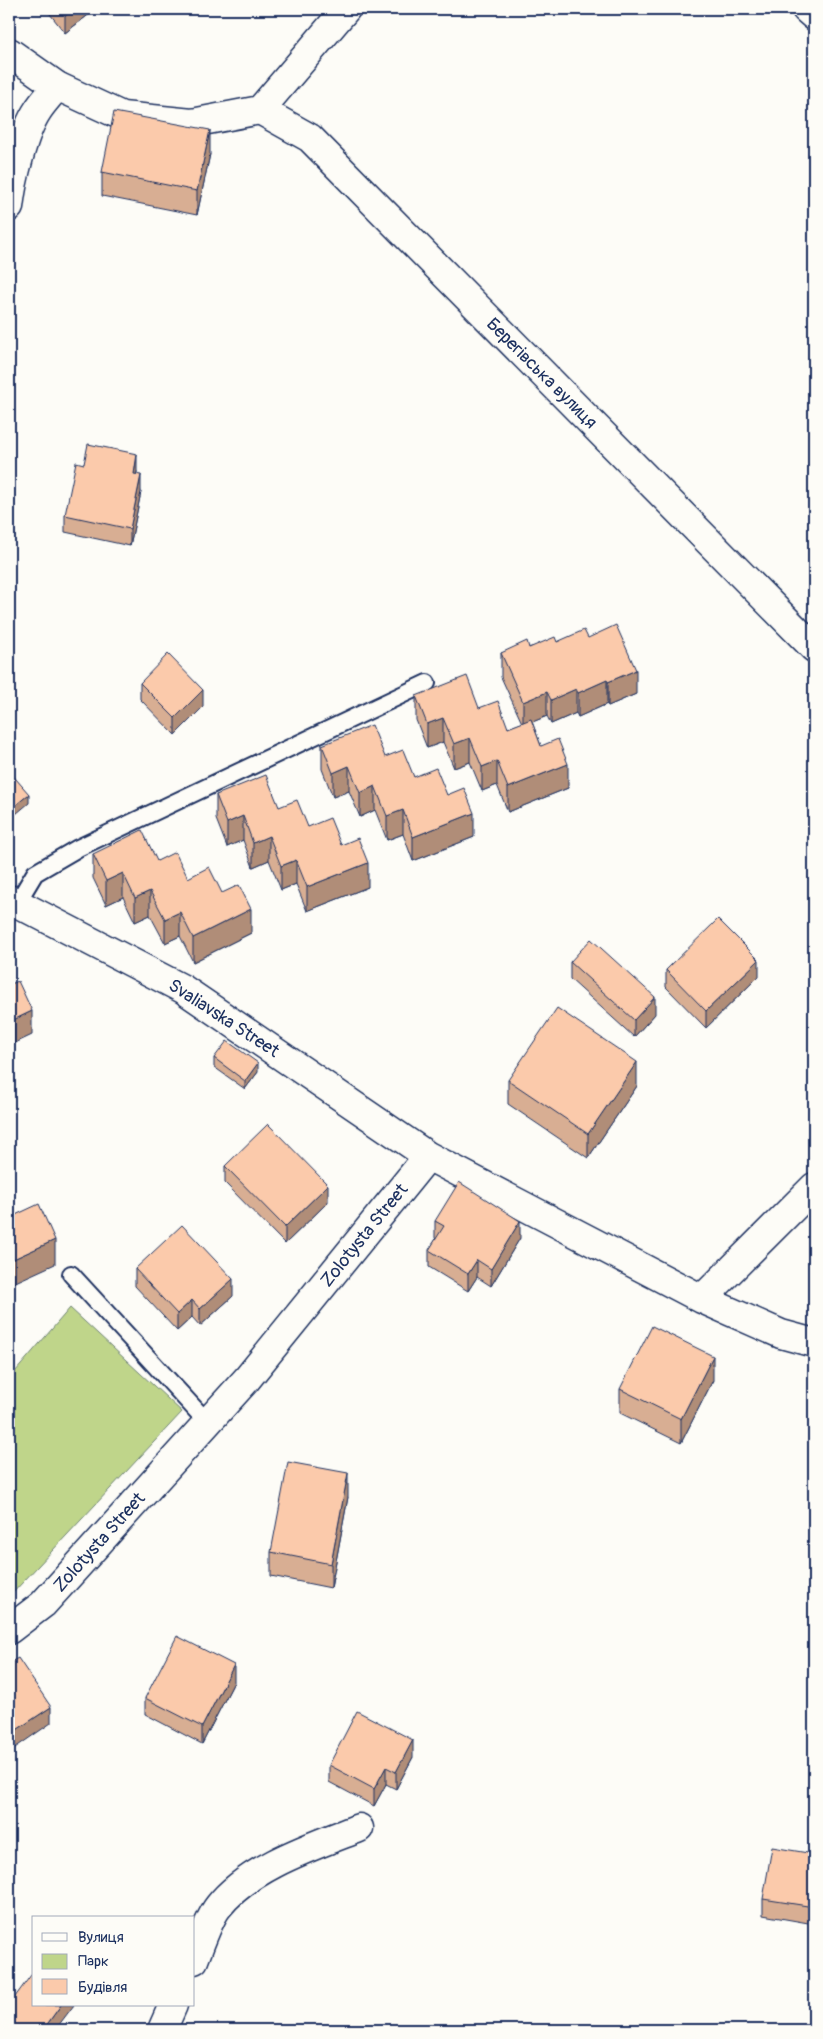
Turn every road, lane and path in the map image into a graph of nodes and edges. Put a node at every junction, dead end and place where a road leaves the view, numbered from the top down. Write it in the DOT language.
graph roads {
  1 [pos="346,9"];
  2 [pos="806,9"];
  3 [pos="814,16"];
  4 [pos="9,52"];
  5 [pos="57,86"];
  6 [pos="260,110"];
  7 [pos="9,207"];
  8 [pos="814,648"];
  9 [pos="427,683"];
  10 [pos="13,901"];
  11 [pos="428,1156"];
  12 [pos="814,1187"];
  13 [pos="71,1274"];
  14 [pos="702,1299"];
  15 [pos="814,1343"];
  16 [pos="207,1422"];
  17 [pos="9,1630"];
  18 [pos="359,1828"];
  19 [pos="195,1958"];
  20 [pos="173,2006"];
  21 [pos="162,2030"];
  1 -- 6 [label="street"];
  2 -- 3 [label="street"];
  4 -- 5 [label="street"];
  5 -- 6 [label="street"];
  5 -- 7 [label="street"];
  6 -- 8 [label="street, Берегівська вулиця"];
  9 -- 10 [label="lane"];
  10 -- 11 [label="street, Svaliavska Street"];
  11 -- 14 [label="street"];
  11 -- 16 [label="street, Zolotysta Street"];
  12 -- 14 [label="street"];
  13 -- 16 [label="lane"];
  14 -- 15 [label="street"];
  16 -- 17 [label="street, Zolotysta Street"];
  18 -- 19 [label="street"];
  20 -- 21 [label="street"];
}
